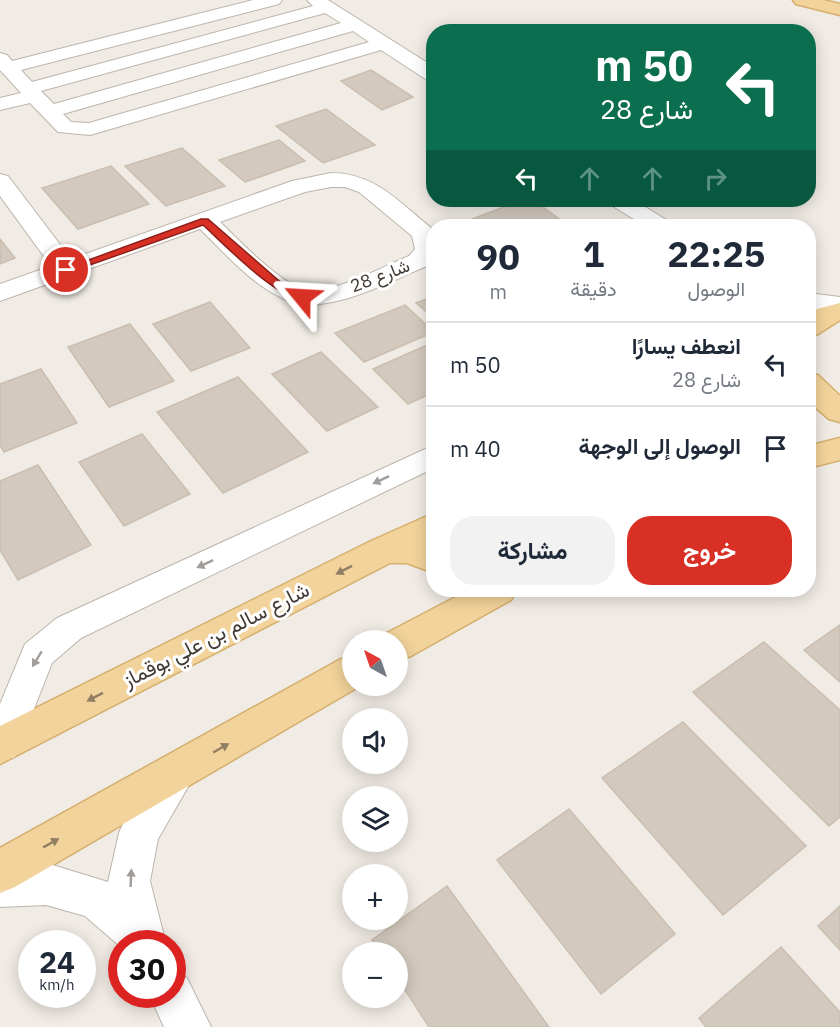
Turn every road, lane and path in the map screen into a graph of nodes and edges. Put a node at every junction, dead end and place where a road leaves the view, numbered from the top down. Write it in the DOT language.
graph roads {
  1 [pos="273,0"];
  2 [pos="802,0"];
  3 [pos="322,4"];
  4 [pos="840,10"];
  5 [pos="355,25"];
  6 [pos="384,43"];
  7 [pos="6,56"];
  8 [pos="426,71"];
  9 [pos="28,89"];
  10 [pos="0,90"];
  11 [pos="0,104"];
  12 [pos="48,112"];
  13 [pos="0,182"];
  14 [pos="630,207"];
  15 [pos="649,219"];
  16 [pos="205,221"];
  17 [pos="426,246"];
  18 [pos="426,251"];
  19 [pos="66,270"];
  20 [pos="0,293"];
  21 [pos="816,302"];
  22 [pos="840,305"];
  23 [pos="840,311"];
  24 [pos="816,323"];
  25 [pos="816,391"];
  26 [pos="840,412"];
  27 [pos="840,449"];
  28 [pos="816,455"];
  29 [pos="426,459"];
  30 [pos="426,529"];
  31 [pos="383,550"];
  32 [pos="426,557"];
  33 [pos="473,597"];
  34 [pos="444,605"];
  35 [pos="408,636"];
  36 [pos="342,677"];
  37 [pos="1,746"];
  38 [pos="177,773"];
  39 [pos="0,872"];
  40 [pos="0,886"];
  41 [pos="132,930"];
  42 [pos="140,930"];
  43 [pos="178,1008"];
  44 [pos="188,1027"];
  1 -- 7 [label="street"];
  2 -- 4 [label="main road"];
  3 -- 5 [label="street"];
  3 -- 9 [label="street"];
  5 -- 6 [label="street"];
  5 -- 12 [label="street"];
  6 -- 8 [label="street"];
  6 -- 12 [label="street"];
  7 -- 9 [label="street"];
  9 -- 10 [label="street"];
  9 -- 11 [label="street"];
  9 -- 12 [label="street"];
  13 -- 19 [label="street"];
  14 -- 15 [label="street"];
  16 -- 17 [label="street, شارع 28"];
  16 -- 18 [label="street, شارع 28"];
  16 -- 19 [label="street, شارع 28"];
  19 -- 20 [label="street, شارع 28"];
  21 -- 22 [label="street"];
  23 -- 24 [label="main road"];
  25 -- 26 [label="main road"];
  27 -- 28 [label="main road"];
  29 -- 37 [label="street, one-way"];
  30 -- 31 [label="main road, شارع سالم بن علي بوقماز"];
  31 -- 32 [label="main road"];
  31 -- 37 [label="main road, شارع سالم بن علي بوقماز, one-way"];
  33 -- 34 [label="main road"];
  34 -- 35 [label="main road"];
  38 -- 36 [label="main road, one-way"];
  39 -- 38 [label="main road, one-way"];
  42 -- 38 [label="street, one-way"];
  40 -- 41 [label="street"];
  43 -- 44 [label="street"];
}
